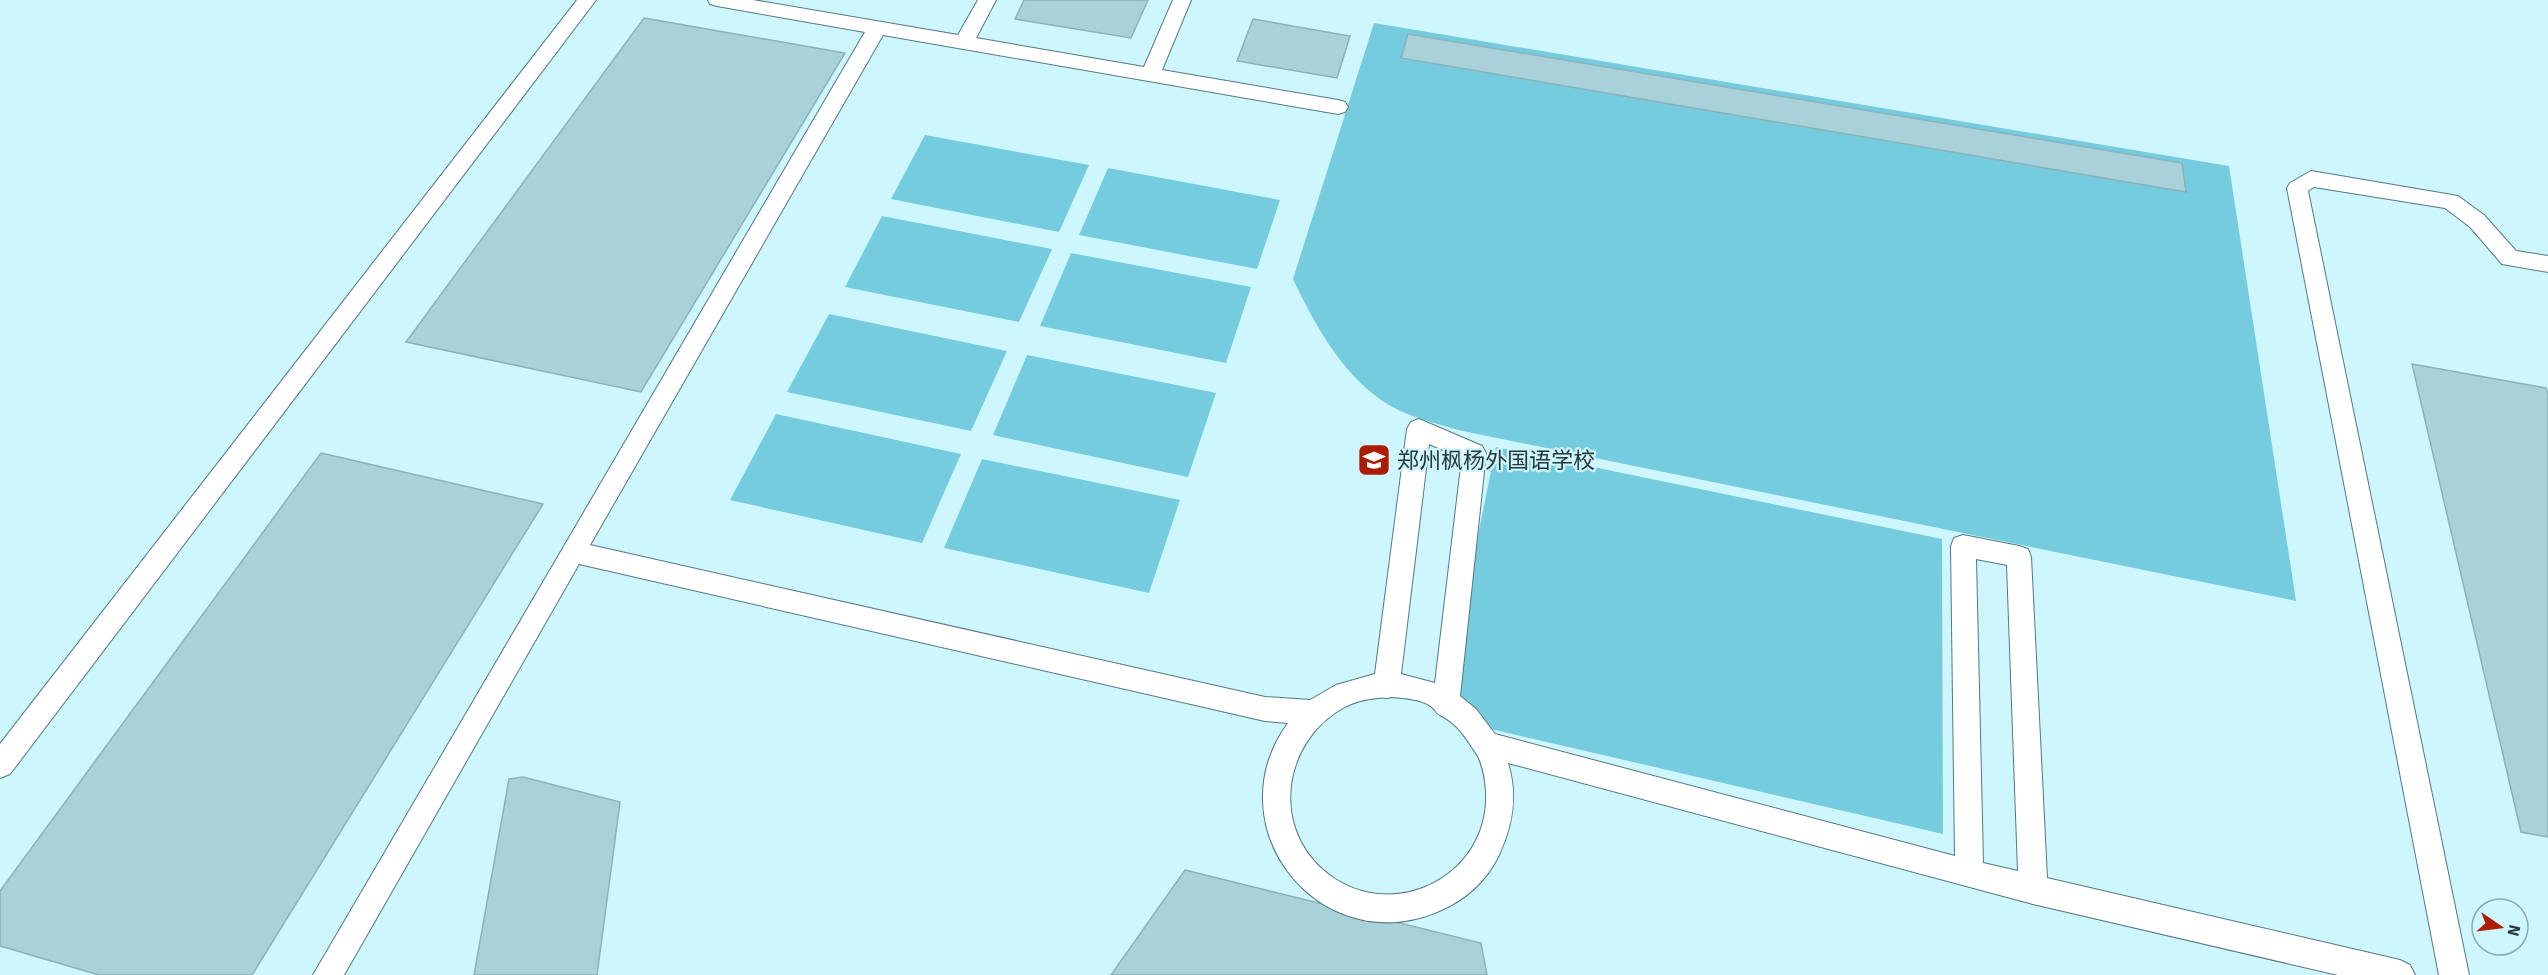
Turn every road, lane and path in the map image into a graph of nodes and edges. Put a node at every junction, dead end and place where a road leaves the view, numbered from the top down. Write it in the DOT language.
graph roads {
  1 [pos="587,0"];
  2 [pos="717,0"];
  3 [pos="987,0"];
  4 [pos="1182,0"];
  5 [pos="877,28"];
  6 [pos="964,42"];
  7 [pos="1150,75"];
  8 [pos="1338,107"];
  9 [pos="2548,264"];
  10 [pos="573,552"];
  11 [pos="1386,687"];
  12 [pos="1446,705"];
  13 [pos="1311,712"];
  14 [pos="1485,744"];
  15 [pos="0,765"];
  16 [pos="1968,874"];
  17 [pos="2033,890"];
  18 [pos="328,975"];
  19 [pos="2400,975"];
  20 [pos="2454,975"];
  1 -- 15 [label="lane"];
  2 -- 5 [label="lane"];
  3 -- 6 [label="lane"];
  4 -- 7 [label="lane"];
  5 -- 6 [label="lane"];
  5 -- 10 [label="lane"];
  6 -- 7 [label="lane"];
  7 -- 8 [label="lane"];
  9 -- 20 [label="lane"];
  10 -- 13 [label="lane"];
  10 -- 18 [label="lane"];
  11 -- 12 [label="lane"];
  11 -- 12 [label="lane"];
  11 -- 13 [label="lane"];
  12 -- 14 [label="lane"];
  13 -- 14 [label="lane"];
  14 -- 16 [label="lane"];
  16 -- 17 [label="lane"];
  16 -- 17 [label="lane"];
  17 -- 19 [label="lane"];
}
